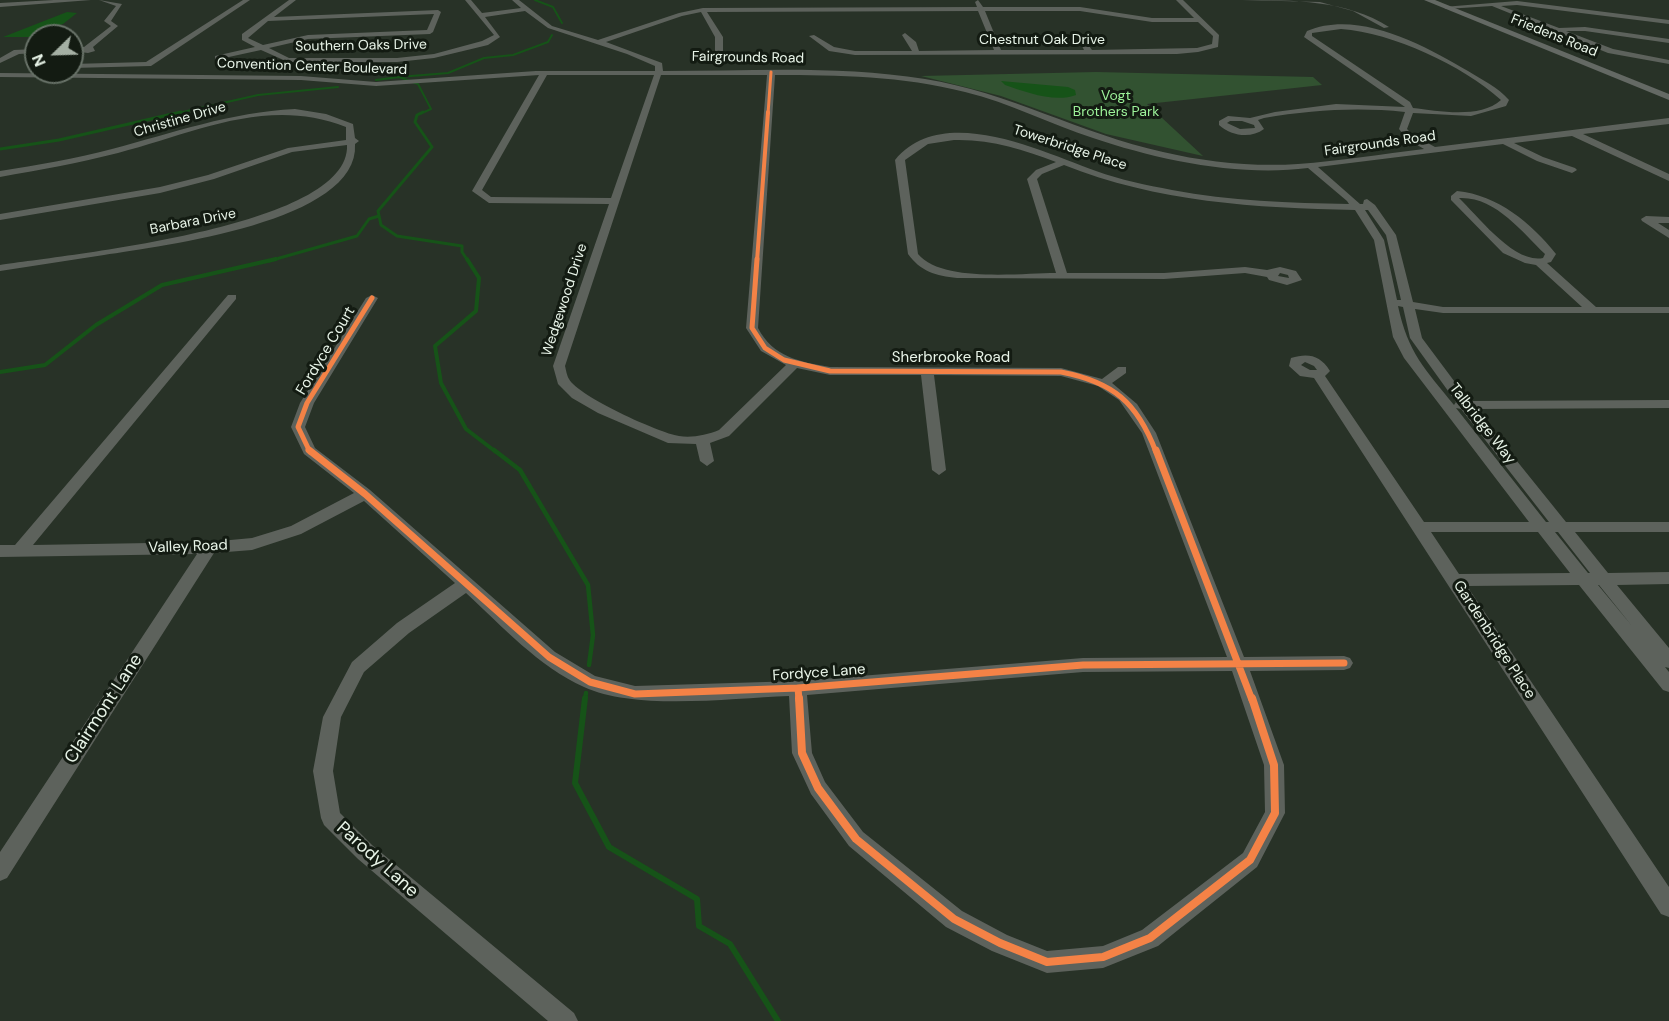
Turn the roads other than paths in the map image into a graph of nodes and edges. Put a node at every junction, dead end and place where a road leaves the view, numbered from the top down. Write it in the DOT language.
graph roads {
  1 [pos="88,0"];
  2 [pos="102,0"];
  3 [pos="247,0"];
  4 [pos="293,0"];
  5 [pos="468,0"];
  6 [pos="515,0"];
  7 [pos="767,0"];
  8 [pos="978,0"];
  9 [pos="1179,0"];
  10 [pos="1245,0"];
  11 [pos="1320,0"];
  12 [pos="1428,0"];
  13 [pos="55,2"];
  14 [pos="1489,4"];
  15 [pos="0,5"];
  16 [pos="1446,7"];
  17 [pos="524,8"];
  18 [pos="980,9"];
  19 [pos="703,10"];
  20 [pos="765,10"];
  21 [pos="481,14"];
  22 [pos="266,19"];
  23 [pos="1201,20"];
  24 [pos="1669,22"];
  25 [pos="1380,27"];
  26 [pos="1556,30"];
  27 [pos="1079,34"];
  28 [pos="905,35"];
  29 [pos="812,36"];
  30 [pos="1669,41"];
  31 [pos="599,42"];
  32 [pos="84,48"];
  33 [pos="87,48"];
  34 [pos="260,49"];
  35 [pos="24,52"];
  36 [pos="719,52"];
  37 [pos="998,52"];
  38 [pos="1089,52"];
  39 [pos="84,53"];
  40 [pos="916,53"];
  41 [pos="218,58"];
  42 [pos="0,61"];
  43 [pos="1669,62"];
  44 [pos="0,66"];
  45 [pos="18,66"];
  46 [pos="84,66"];
  47 [pos="659,71"];
  48 [pos="771,72"];
  49 [pos="544,73"];
  50 [pos="0,75"];
  51 [pos="1669,97"];
  52 [pos="1410,111"];
  53 [pos="1251,120"];
  54 [pos="1669,122"];
  55 [pos="1650,124"];
  56 [pos="1574,133"];
  57 [pos="1669,133"];
  58 [pos="355,141"];
  59 [pos="1506,142"];
  60 [pos="1433,150"];
  61 [pos="1062,163"];
  62 [pos="1317,166"];
  63 [pos="1572,170"];
  64 [pos="0,174"];
  65 [pos="1669,178"];
  66 [pos="614,201"];
  67 [pos="1366,207"];
  68 [pos="0,217"];
  69 [pos="1669,220"];
  70 [pos="1669,235"];
  71 [pos="1539,262"];
  72 [pos="0,268"];
  73 [pos="1270,274"];
  74 [pos="1063,276"];
  75 [pos="232,297"];
  76 [pos="372,298"];
  77 [pos="1391,302"];
  78 [pos="1406,305"];
  79 [pos="1593,310"];
  80 [pos="1669,310"];
  81 [pos="793,365"];
  82 [pos="927,370"];
  83 [pos="1122,370"];
  84 [pos="1318,374"];
  85 [pos="1104,383"];
  86 [pos="1669,404"];
  87 [pos="1465,405"];
  88 [pos="1448,406"];
  89 [pos="702,440"];
  90 [pos="707,461"];
  91 [pos="939,470"];
  92 [pos="365,494"];
  93 [pos="1541,526"];
  94 [pos="1561,526"];
  95 [pos="1420,527"];
  96 [pos="1669,527"];
  97 [pos="209,548"];
  98 [pos="20,550"];
  99 [pos="0,551"];
  100 [pos="1669,578"];
  101 [pos="1604,579"];
  102 [pos="1455,580"];
  103 [pos="1584,580"];
  104 [pos="465,585"];
  105 [pos="1669,661"];
  106 [pos="1344,663"];
  107 [pos="1237,665"];
  108 [pos="1669,685"];
  109 [pos="798,688"];
  110 [pos="0,871"];
  111 [pos="1669,906"];
  112 [pos="566,1021"];
  1 -- 13 [label="street"];
  2 -- 33 [label="street"];
  3 -- 46 [label="street"];
  4 -- 22 [label="street"];
  5 -- 21 [label="street, Southern Oaks Drive"];
  6 -- 17 [label="street"];
  7 -- 20 [label="street"];
  8 -- 18 [label="street"];
  9 -- 23 [label="street, Chestnut Oak Drive"];
  10 -- 11 [label="street"];
  11 -- 25 [label="street"];
  12 -- 16 [label="main road, Friedens Road"];
  13 -- 15 [label="street"];
  14 -- 16 [label="street"];
  14 -- 24 [label="street"];
  14 -- 26 [label="street"];
  16 -- 51 [label="main road, Friedens Road"];
  17 -- 21 [label="street"];
  17 -- 31 [label="street"];
  18 -- 20 [label="street"];
  18 -- 23 [label="street"];
  18 -- 37 [label="street"];
  19 -- 20 [label="street"];
  19 -- 31 [label="street"];
  19 -- 36 [label="street"];
  21 -- 34 [label="street, Southern Oaks Drive"];
  22 -- 34 [label="street"];
  22 -- 34 [label="street"];
  23 -- 38 [label="street, Chestnut Oak Drive"];
  25 -- 52 [label="street"];
  25 -- 52 [label="street"];
  26 -- 30 [label="street"];
  26 -- 43 [label="street"];
  27 -- 38 [label="street"];
  28 -- 40 [label="street"];
  29 -- 40 [label="street, Chestnut Oak Drive"];
  31 -- 47 [label="street"];
  32 -- 33 [label="street"];
  33 -- 39 [label="street"];
  34 -- 41 [label="street"];
  35 -- 42 [label="street"];
  37 -- 38 [label="street, Chestnut Oak Drive"];
  37 -- 40 [label="street, Chestnut Oak Drive"];
  44 -- 45 [label="street"];
  47 -- 48 [label="street, Fairgrounds Road"];
  47 -- 49 [label="street, Convention Center Boulevard"];
  47 -- 66 [label="street, Wedgewood Drive"];
  48 -- 62 [label="street, Fairgrounds Road"];
  48 -- 81 [label="street, Sherbrooke Road"];
  49 -- 50 [label="street, Convention Center Boulevard"];
  49 -- 66 [label="street"];
  52 -- 53 [label="street"];
  52 -- 60 [label="street"];
  54 -- 55 [label="street, Fairgrounds Road"];
  55 -- 56 [label="street, Fairgrounds Road"];
  55 -- 57 [label="street"];
  56 -- 59 [label="street, Fairgrounds Road"];
  56 -- 65 [label="street"];
  58 -- 64 [label="street, Christine Drive"];
  58 -- 68 [label="street"];
  58 -- 72 [label="street, Barbara Drive"];
  59 -- 60 [label="street, Fairgrounds Road"];
  59 -- 63 [label="street"];
  60 -- 62 [label="street, Fairgrounds Road"];
  61 -- 67 [label="street, Towerbridge Place"];
  61 -- 74 [label="street"];
  61 -- 74 [label="street, Towerbridge Place"];
  62 -- 67 [label="street, Talbridge Way"];
  66 -- 89 [label="street, Wedgewood Drive"];
  67 -- 77 [label="street, Talbridge Way"];
  67 -- 78 [label="street, Talbridge Way"];
  69 -- 70 [label="street"];
  71 -- 71 [label="street"];
  71 -- 79 [label="street"];
  73 -- 74 [label="street, Towerbridge Place"];
  75 -- 98 [label="street"];
  76 -- 92 [label="street, Fordyce Court"];
  77 -- 78 [label="street"];
  77 -- 88 [label="street, Talbridge Way"];
  78 -- 79 [label="street"];
  78 -- 87 [label="street, Talbridge Way"];
  79 -- 80 [label="street"];
  81 -- 82 [label="street, Sherbrooke Road"];
  81 -- 89 [label="street, Wedgewood Drive"];
  82 -- 85 [label="street, Sherbrooke Road"];
  82 -- 91 [label="street"];
  83 -- 85 [label="street"];
  84 -- 95 [label="street, Gardenbridge Place"];
  85 -- 107 [label="street, Sherbrooke Road"];
  86 -- 87 [label="street"];
  87 -- 88 [label="street"];
  87 -- 94 [label="street, Talbridge Way"];
  88 -- 93 [label="street, Talbridge Way"];
  89 -- 90 [label="street"];
  92 -- 97 [label="street, Valley Road"];
  92 -- 104 [label="street, Fordyce Lane"];
  93 -- 94 [label="street"];
  93 -- 95 [label="street"];
  93 -- 103 [label="street, Talbridge Way"];
  94 -- 96 [label="street"];
  94 -- 101 [label="street, Talbridge Way"];
  95 -- 102 [label="street, Gardenbridge Place"];
  97 -- 98 [label="street, Valley Road"];
  97 -- 110 [label="street, Clairmont Lane"];
  98 -- 99 [label="street, Valley Road"];
  100 -- 101 [label="street"];
  101 -- 103 [label="street"];
  101 -- 105 [label="street, Talbridge Way"];
  102 -- 103 [label="street"];
  102 -- 111 [label="street, Gardenbridge Place"];
  103 -- 108 [label="street, Talbridge Way"];
  104 -- 109 [label="street, Fordyce Lane"];
  104 -- 112 [label="street, Parody Lane"];
  106 -- 107 [label="street, Fordyce Lane"];
  107 -- 109 [label="street, Fordyce Lane"];
  107 -- 109 [label="street, Sherbrooke Road"];
}
